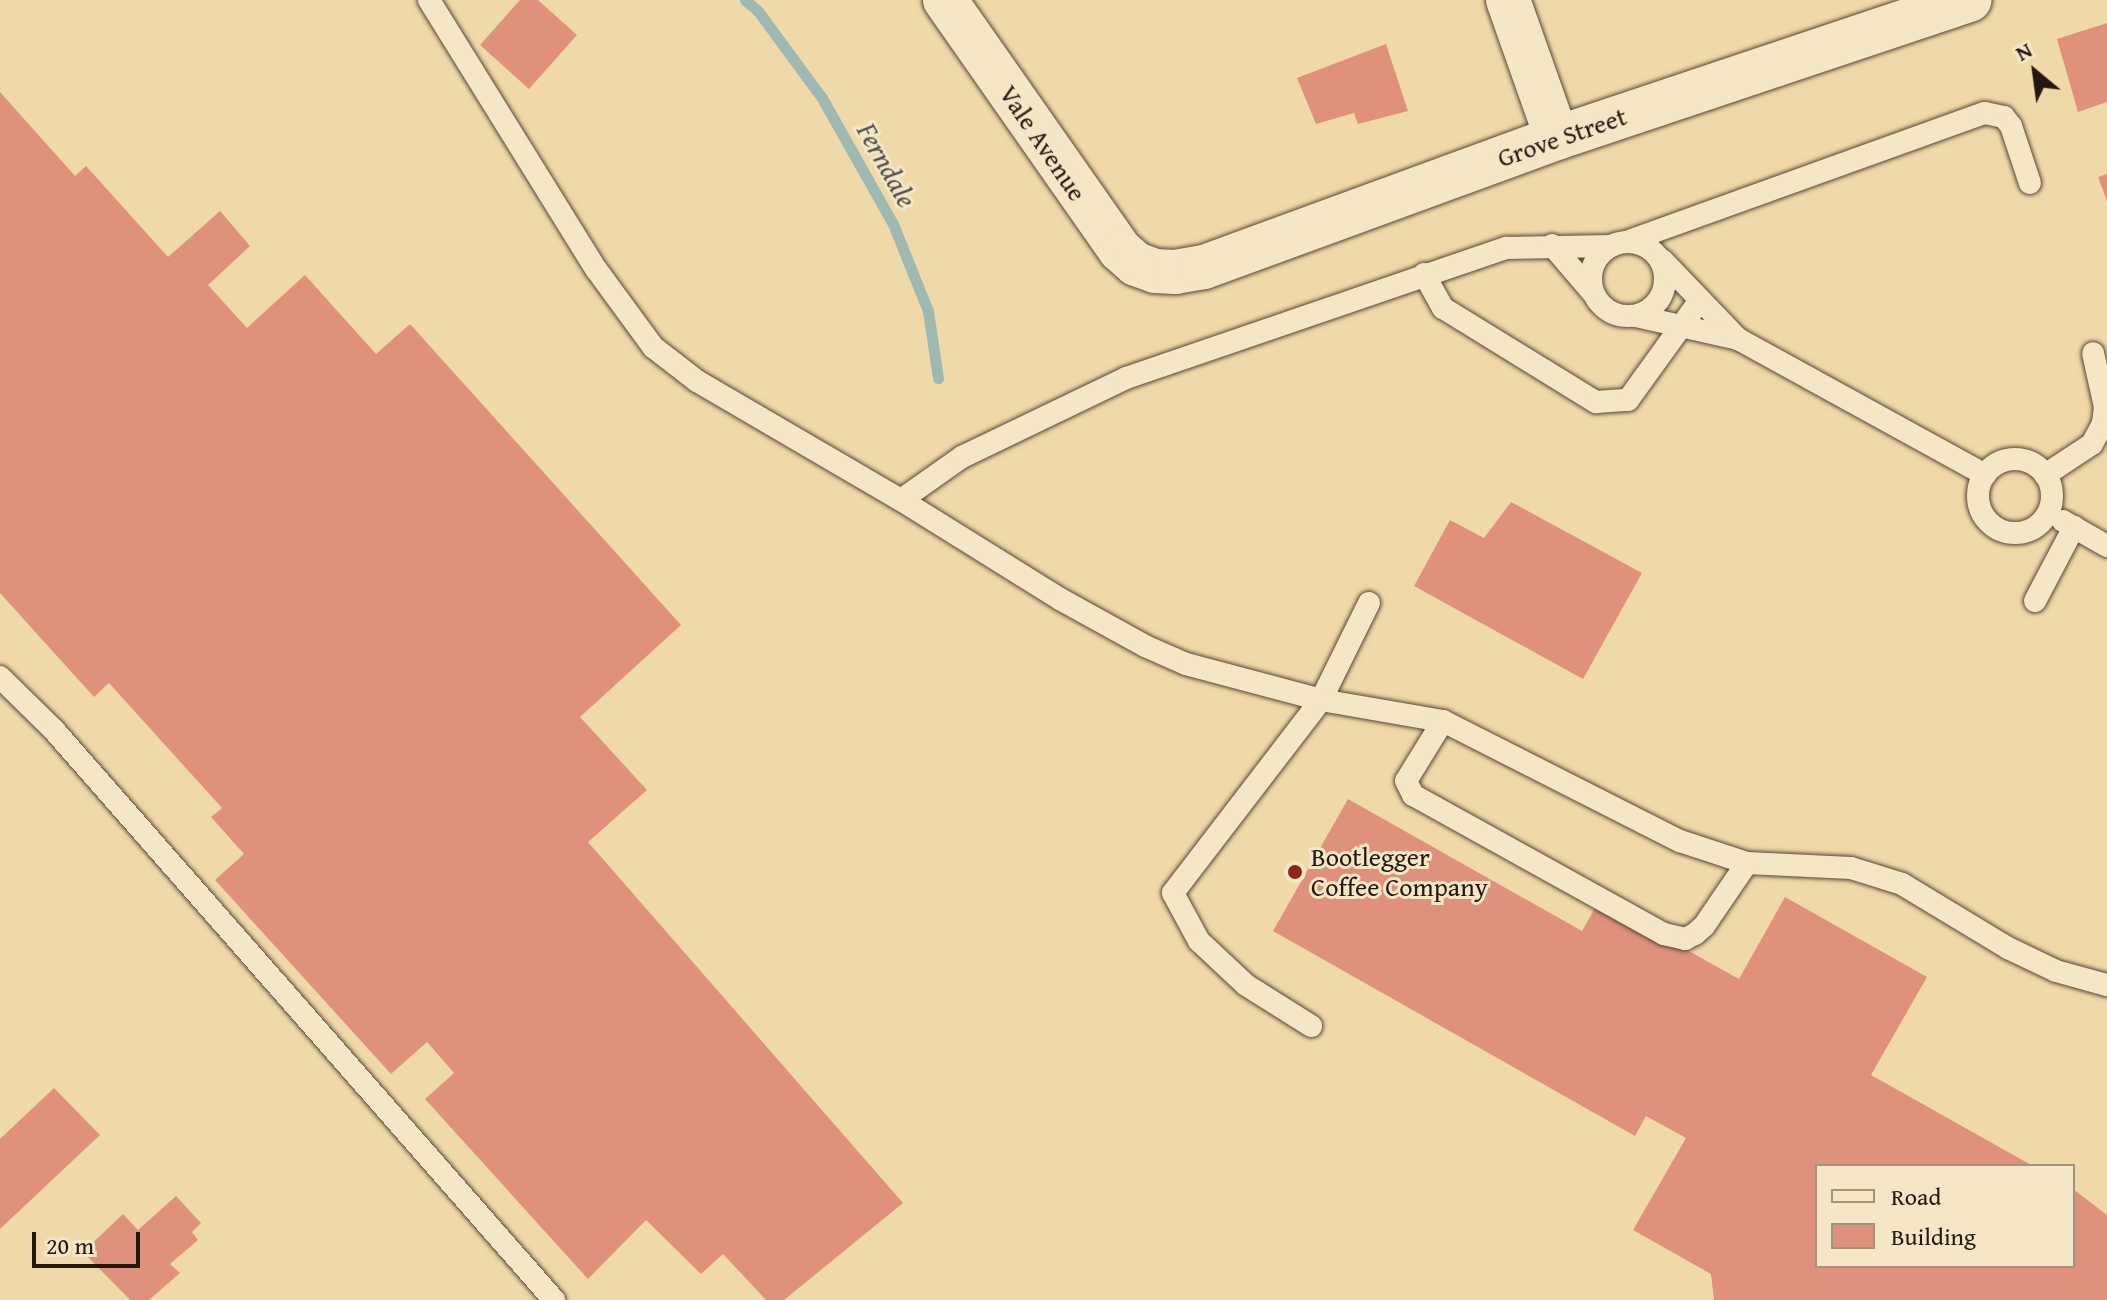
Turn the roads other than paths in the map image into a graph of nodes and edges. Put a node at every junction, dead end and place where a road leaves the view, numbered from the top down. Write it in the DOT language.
graph roads {
  1 [pos="429,0"];
  2 [pos="945,0"];
  3 [pos="1508,0"];
  4 [pos="1970,0"];
  5 [pos="1557,138"];
  6 [pos="2030,183"];
  7 [pos="1618,244"];
  8 [pos="1552,245"];
  9 [pos="1658,257"];
  10 [pos="1155,271"];
  11 [pos="1424,274"];
  12 [pos="1592,292"];
  13 [pos="1700,300"];
  14 [pos="1636,316"];
  15 [pos="1679,326"];
  16 [pos="1738,339"];
  17 [pos="2093,353"];
  18 [pos="1985,475"];
  19 [pos="2045,475"];
  20 [pos="901,500"];
  21 [pos="2048,512"];
  22 [pos="2074,527"];
  23 [pos="2107,546"];
  24 [pos="2035,601"];
  25 [pos="1369,603"];
  26 [pos="0,677"];
  27 [pos="1321,700"];
  28 [pos="1443,721"];
  29 [pos="1747,863"];
  30 [pos="2107,985"];
  31 [pos="1311,1026"];
  32 [pos="554,1300"];
  1 -- 20 [label="lane"];
  2 -- 10 [label="street, Vale Avenue"];
  3 -- 5 [label="street"];
  4 -- 5 [label="street, Grove Street"];
  5 -- 10 [label="street, Grove Street"];
  6 -- 7 [label="lane"];
  7 -- 8 [label="lane"];
  7 -- 9 [label="lane"];
  7 -- 12 [label="lane"];
  8 -- 11 [label="lane"];
  8 -- 12 [label="lane"];
  9 -- 13 [label="lane"];
  9 -- 14 [label="lane"];
  11 -- 15 [label="lane"];
  11 -- 20 [label="lane"];
  12 -- 14 [label="lane"];
  13 -- 15 [label="lane"];
  13 -- 16 [label="lane"];
  14 -- 15 [label="lane"];
  15 -- 16 [label="lane"];
  16 -- 18 [label="lane"];
  17 -- 19 [label="lane"];
  18 -- 19 [label="lane"];
  18 -- 21 [label="lane"];
  19 -- 21 [label="lane"];
  20 -- 27 [label="lane"];
  21 -- 22 [label="lane"];
  22 -- 23 [label="lane"];
  22 -- 24 [label="lane"];
  25 -- 27 [label="lane"];
  26 -- 32 [label="lane"];
  27 -- 28 [label="lane"];
  27 -- 31 [label="lane"];
  28 -- 29 [label="lane"];
  28 -- 29 [label="lane"];
  29 -- 30 [label="lane"];
}
